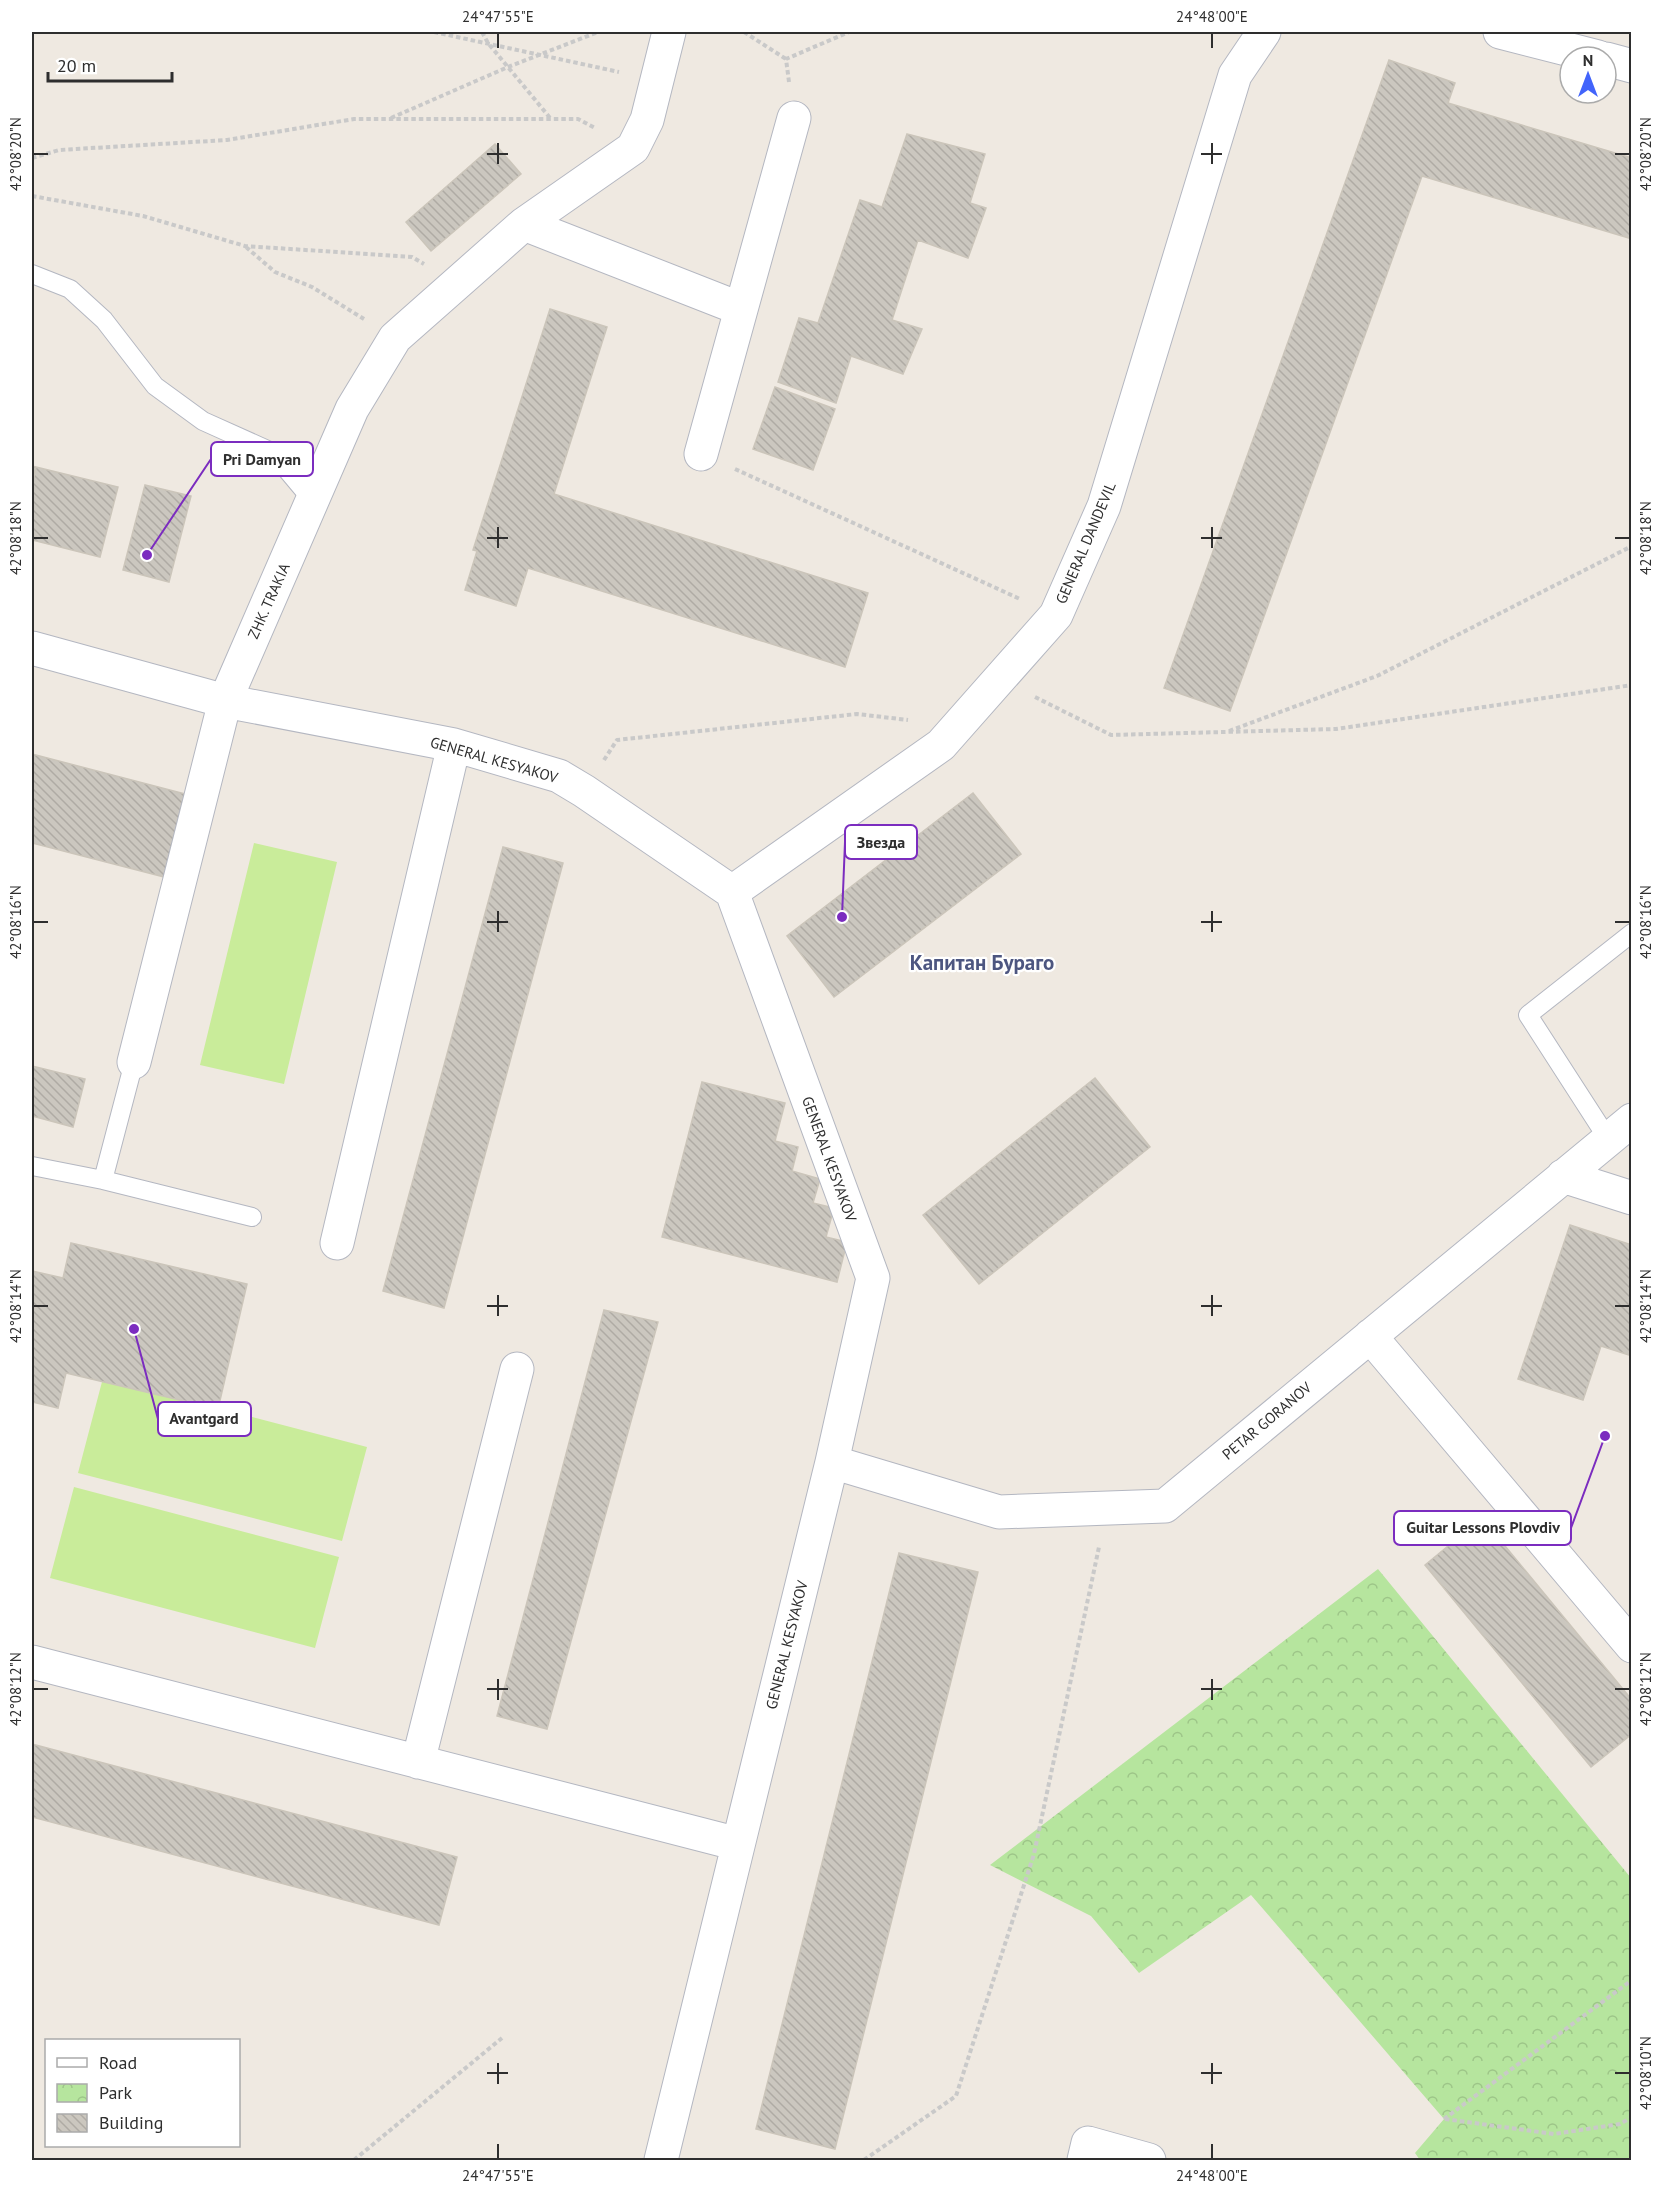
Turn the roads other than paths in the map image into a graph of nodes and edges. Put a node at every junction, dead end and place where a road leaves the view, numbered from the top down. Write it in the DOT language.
graph roads {
  1 [pos="669,32"];
  2 [pos="1264,32"];
  3 [pos="1500,32"];
  4 [pos="1558,47"];
  5 [pos="794,118"];
  6 [pos="524,224"];
  7 [pos="32,274"];
  8 [pos="741,309"];
  9 [pos="701,454"];
  10 [pos="313,501"];
  11 [pos="32,648"];
  12 [pos="225,701"];
  13 [pos="454,745"];
  14 [pos="732,892"];
  15 [pos="1632,933"];
  16 [pos="134,1062"];
  17 [pos="1620,1129"];
  18 [pos="32,1166"];
  19 [pos="1563,1176"];
  20 [pos="103,1180"];
  21 [pos="1632,1198"];
  22 [pos="252,1216"];
  23 [pos="337,1244"];
  24 [pos="1370,1336"];
  25 [pos="517,1369"];
  26 [pos="832,1462"];
  27 [pos="1632,1646"];
  28 [pos="32,1662"];
  29 [pos="418,1762"];
  30 [pos="738,1844"];
  31 [pos="662,2160"];
  32 [pos="1084,2160"];
  33 [pos="1149,2160"];
  1 -- 6 [label="street, ZHK. TRAKIA"];
  2 -- 14 [label="street, GENERAL DANDEVIL"];
  3 -- 4 [label="street"];
  5 -- 8 [label="street"];
  6 -- 8 [label="street"];
  6 -- 10 [label="street, ZHK. TRAKIA"];
  7 -- 10 [label="lane"];
  8 -- 9 [label="street"];
  10 -- 12 [label="street, ZHK. TRAKIA"];
  11 -- 12 [label="street, GENERAL KESYAKOV"];
  12 -- 13 [label="street, GENERAL KESYAKOV"];
  12 -- 16 [label="street, ZHK. TRAKIA"];
  13 -- 14 [label="street, GENERAL KESYAKOV"];
  13 -- 23 [label="street"];
  14 -- 26 [label="street, GENERAL KESYAKOV"];
  15 -- 17 [label="lane"];
  16 -- 20 [label="lane"];
  17 -- 19 [label="street, PETAR GORANOV"];
  18 -- 20 [label="lane"];
  19 -- 21 [label="street"];
  19 -- 24 [label="street, PETAR GORANOV"];
  20 -- 22 [label="lane"];
  24 -- 26 [label="street, PETAR GORANOV"];
  24 -- 27 [label="street"];
  25 -- 29 [label="street"];
  26 -- 30 [label="street, GENERAL KESYAKOV"];
  28 -- 29 [label="street"];
  29 -- 30 [label="street"];
  30 -- 31 [label="street, GENERAL KESYAKOV"];
  32 -- 33 [label="street"];
}
